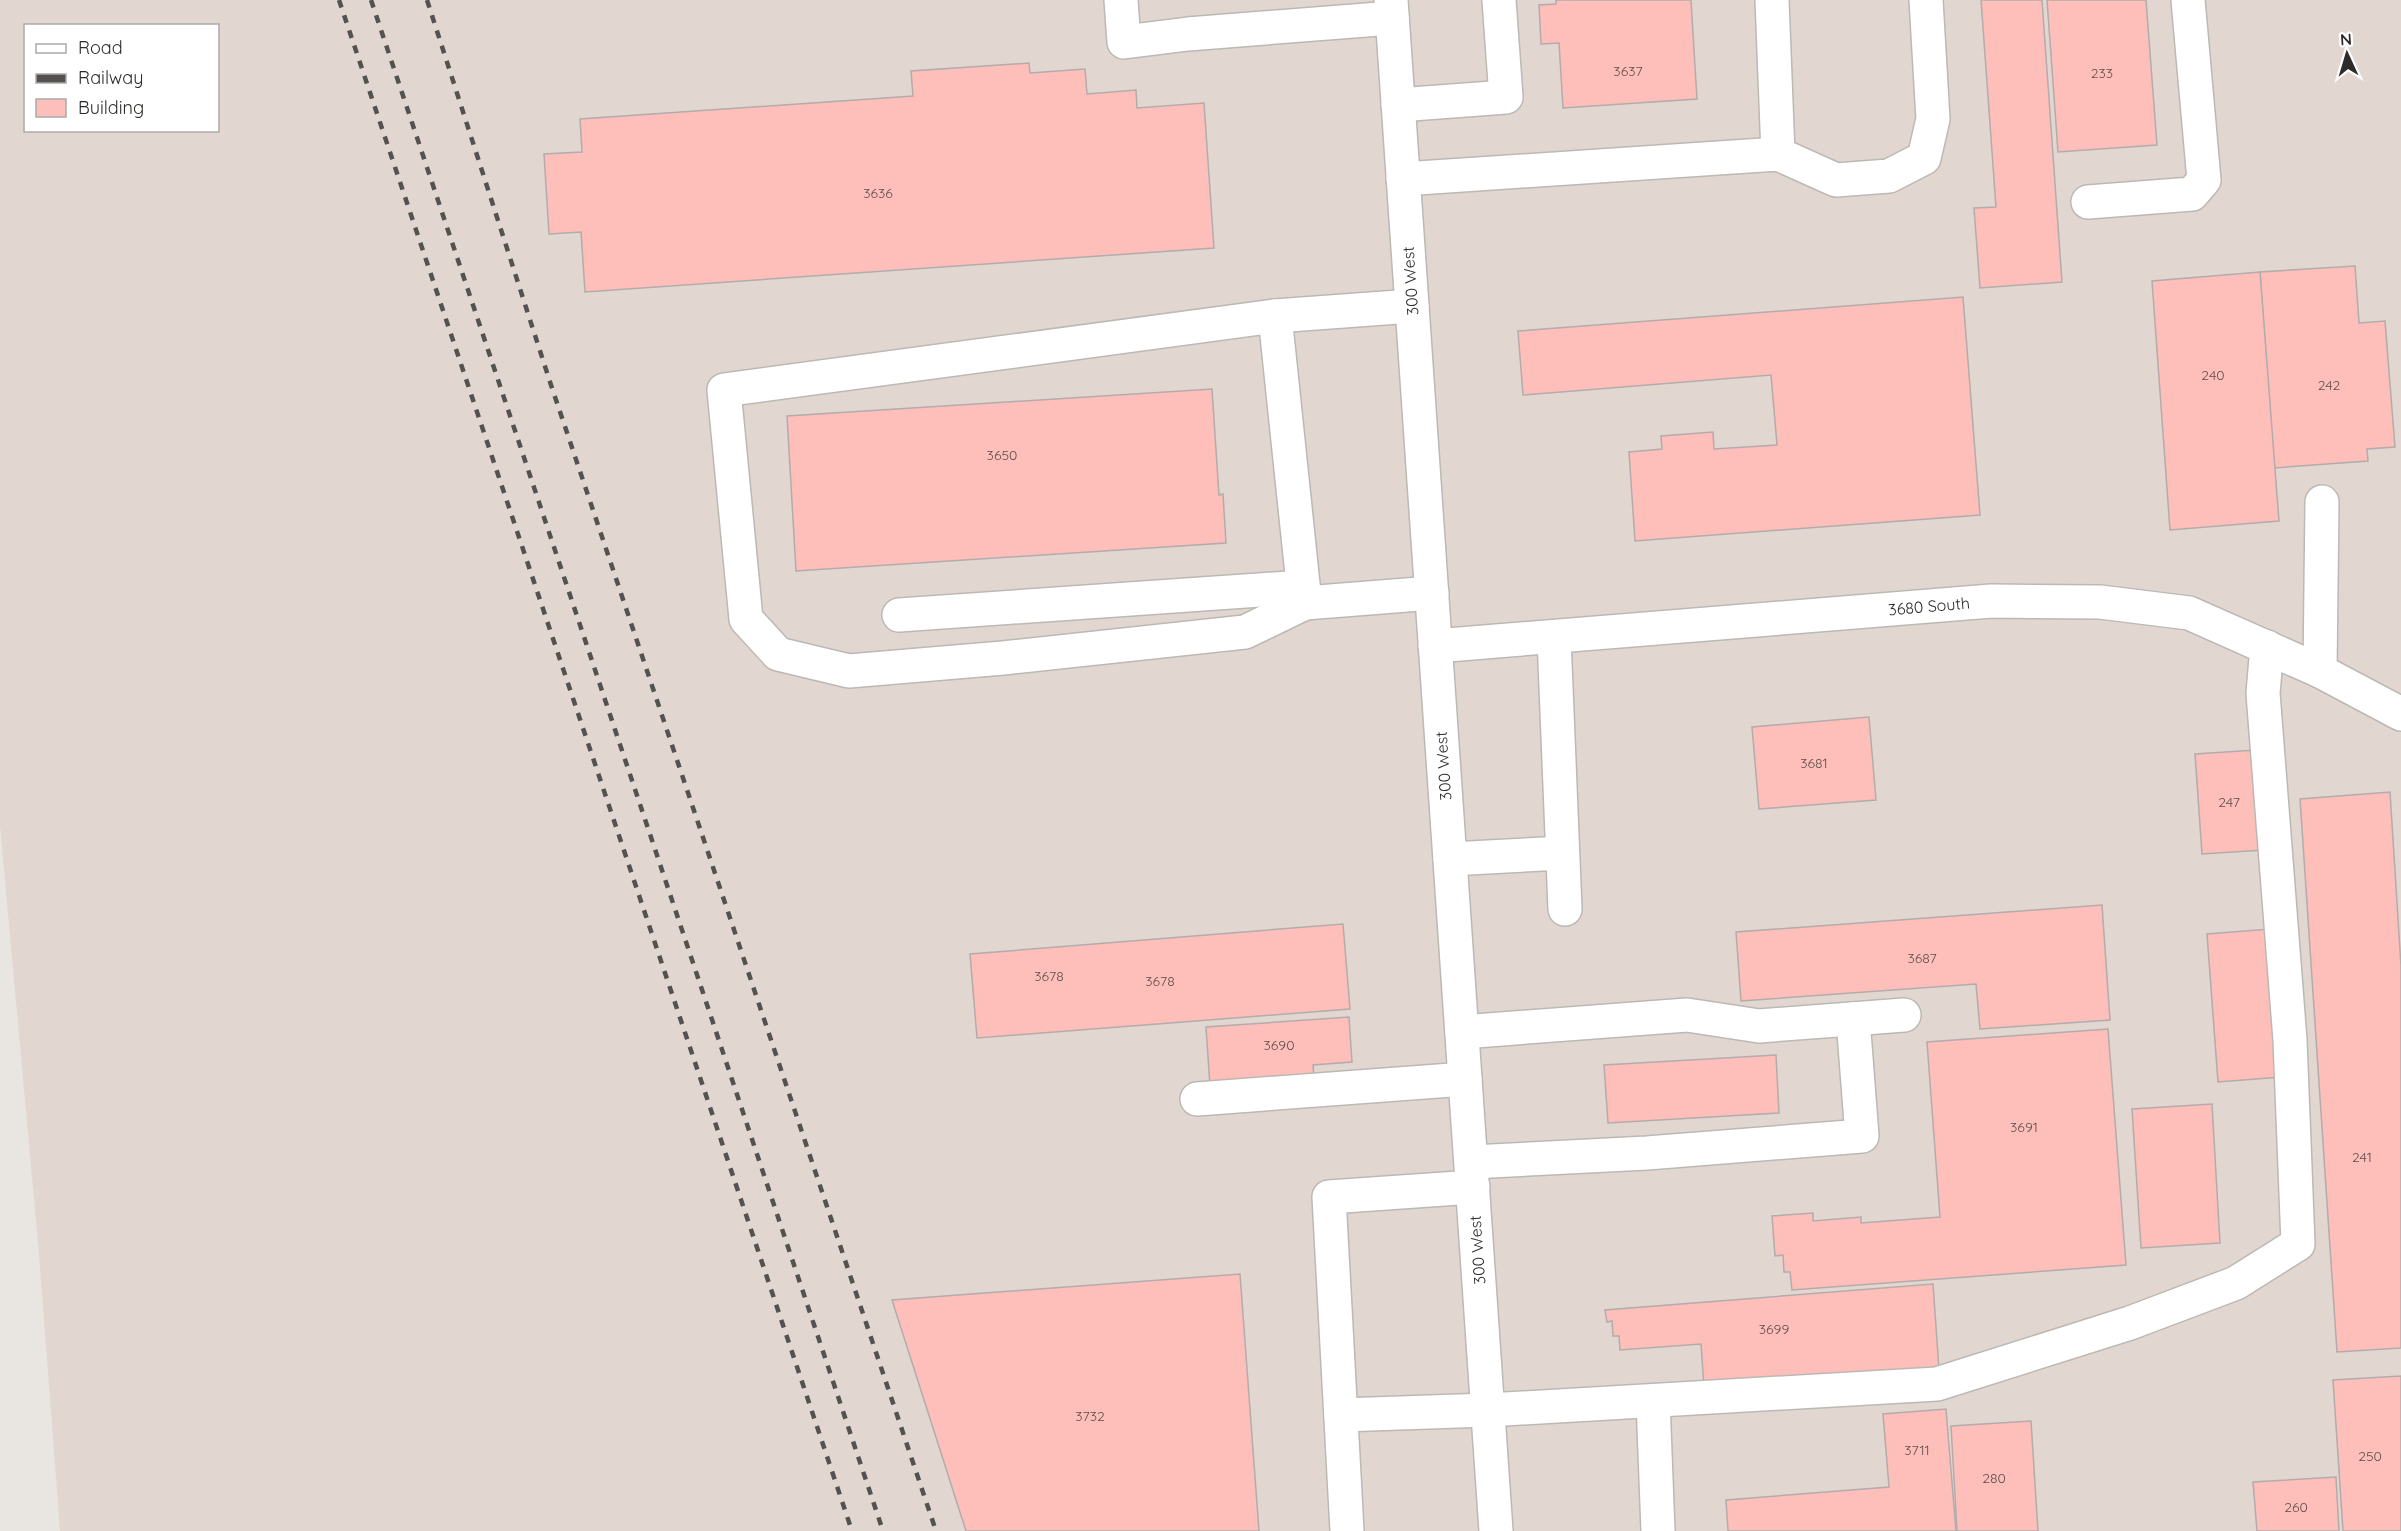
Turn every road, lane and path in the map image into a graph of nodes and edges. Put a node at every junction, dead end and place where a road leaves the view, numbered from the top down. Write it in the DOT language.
graph roads {
  1 [pos="1121,0"];
  2 [pos="1499,0"];
  3 [pos="1772,0"];
  4 [pos="1926,0"];
  5 [pos="2188,0"];
  6 [pos="1391,9"];
  7 [pos="1398,105"];
  8 [pos="1778,154"];
  9 [pos="1403,179"];
  10 [pos="2088,202"];
  11 [pos="1412,306"];
  12 [pos="1275,316"];
  13 [pos="2322,502"];
  14 [pos="1432,593"];
  15 [pos="1304,595"];
  16 [pos="899,615"];
  17 [pos="1554,638"];
  18 [pos="1435,646"];
  19 [pos="2267,646"];
  20 [pos="2320,671"];
  21 [pos="2401,714"];
  22 [pos="1562,853"];
  23 [pos="1450,859"];
  24 [pos="1565,909"];
  25 [pos="1904,1015"];
  26 [pos="1853,1019"];
  27 [pos="1462,1032"];
  28 [pos="1465,1078"];
  29 [pos="1197,1099"];
  30 [pos="1472,1174"];
  31 [pos="1653,1401"];
  32 [pos="1488,1410"];
  33 [pos="1341,1415"];
  34 [pos="1347,1531"];
  35 [pos="1496,1531"];
  36 [pos="1658,1531"];
  1 -- 6 [label="street"];
  2 -- 7 [label="street"];
  3 -- 8 [label="street"];
  4 -- 8 [label="street"];
  5 -- 10 [label="street"];
  6 -- 7 [label="street, 300 West"];
  7 -- 9 [label="street, 300 West"];
  8 -- 9 [label="street"];
  9 -- 11 [label="street, 300 West"];
  11 -- 12 [label="street"];
  11 -- 14 [label="street, 300 West"];
  12 -- 15 [label="street"];
  12 -- 15 [label="street"];
  13 -- 20 [label="street"];
  14 -- 15 [label="street"];
  14 -- 18 [label="street, 300 West"];
  15 -- 16 [label="street"];
  17 -- 18 [label="street, 3680 South"];
  17 -- 19 [label="street, 3680 South"];
  17 -- 22 [label="street"];
  18 -- 23 [label="street, 300 West"];
  19 -- 20 [label="street, 3680 South"];
  19 -- 31 [label="street"];
  20 -- 21 [label="street, 3680 South"];
  22 -- 23 [label="street"];
  22 -- 24 [label="street"];
  23 -- 27 [label="street, 300 West"];
  25 -- 26 [label="street"];
  26 -- 27 [label="street"];
  26 -- 30 [label="street"];
  27 -- 28 [label="street, 300 West"];
  28 -- 29 [label="street"];
  28 -- 30 [label="street, 300 West"];
  30 -- 32 [label="street, 300 West"];
  30 -- 33 [label="street"];
  31 -- 32 [label="street"];
  31 -- 36 [label="street"];
  32 -- 33 [label="street"];
  32 -- 35 [label="street, 300 West"];
  33 -- 34 [label="street"];
}
